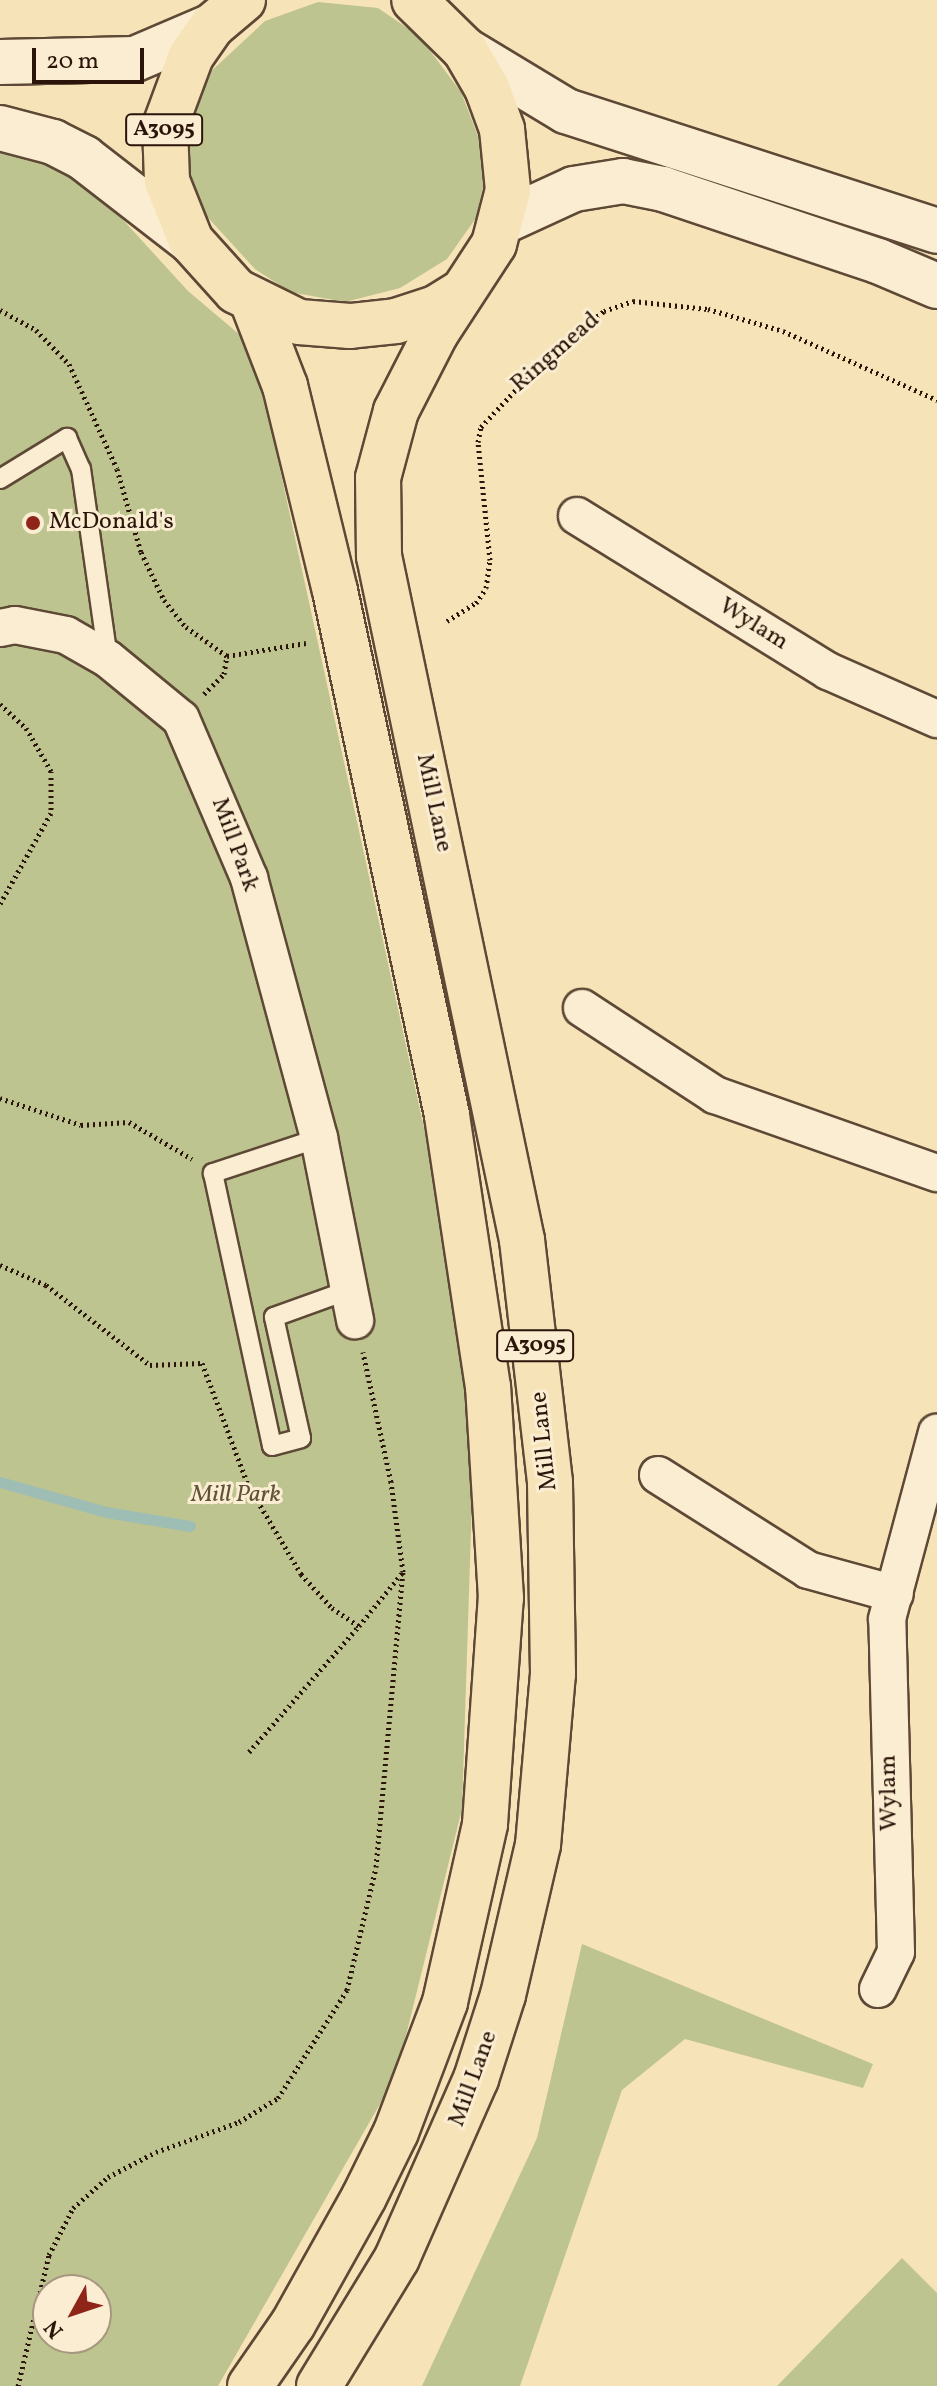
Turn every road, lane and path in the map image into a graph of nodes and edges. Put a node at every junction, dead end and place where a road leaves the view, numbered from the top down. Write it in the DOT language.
graph roads {
  1 [pos="418,1"];
  2 [pos="236,7"];
  3 [pos="465,50"];
  4 [pos="0,62"];
  5 [pos="0,128"];
  6 [pos="502,222"];
  7 [pos="937,231"];
  8 [pos="191,241"];
  9 [pos="937,286"];
  10 [pos="462,292"];
  11 [pos="253,303"];
  12 [pos="0,310"];
  13 [pos="937,400"];
  14 [pos="0,479"];
  15 [pos="577,516"];
  16 [pos="447,621"];
  17 [pos="0,628"];
  18 [pos="307,643"];
  19 [pos="227,656"];
  20 [pos="108,659"];
  21 [pos="0,704"];
  22 [pos="181,719"];
  23 [pos="937,719"];
  24 [pos="0,904"];
  25 [pos="582,1008"];
  26 [pos="0,1098"];
  27 [pos="319,1138"];
  28 [pos="213,1173"];
  29 [pos="937,1173"];
  30 [pos="0,1265"];
  31 [pos="352,1305"];
  32 [pos="937,1433"];
  33 [pos="658,1475"];
  34 [pos="403,1572"];
  35 [pos="895,1594"];
  36 [pos="359,1626"];
  37 [pos="249,1752"];
  38 [pos="878,1989"];
  39 [pos="18,2386"];
  40 [pos="250,2386"];
  41 [pos="319,2386"];
  1 -- 3 [label="main road, Mill Lane / A3095"];
  2 -- 4 [label="street"];
  2 -- 8 [label="main road, A3095"];
  3 -- 6 [label="main road, Mill Lane / A3095"];
  3 -- 7 [label="street"];
  5 -- 8 [label="street"];
  6 -- 9 [label="street"];
  6 -- 10 [label="main road, Mill Lane / A3095"];
  8 -- 11 [label="main road, A3095"];
  10 -- 11 [label="main road, A3095"];
  10 -- 41 [label="main road, Mill Lane / A3095"];
  11 -- 40 [label="main road, A3095"];
  12 -- 19 [label="path"];
  13 -- 16 [label="path, Ringmead"];
  14 -- 20 [label="lane"];
  15 -- 23 [label="street, Wylam"];
  17 -- 20 [label="street, Mill Park"];
  18 -- 19 [label="path"];
  19 -- 22 [label="path"];
  20 -- 22 [label="street, Mill Park"];
  21 -- 24 [label="path"];
  22 -- 27 [label="street, Mill Park"];
  25 -- 29 [label="street"];
  26 -- 28 [label="path"];
  27 -- 28 [label="lane"];
  27 -- 31 [label="street, Mill Park"];
  28 -- 31 [label="lane"];
  30 -- 36 [label="path"];
  31 -- 34 [label="path"];
  32 -- 35 [label="street, Wylam"];
  33 -- 35 [label="street"];
  34 -- 36 [label="path"];
  34 -- 39 [label="path"];
  35 -- 38 [label="street, Wylam"];
  36 -- 37 [label="path"];
}
